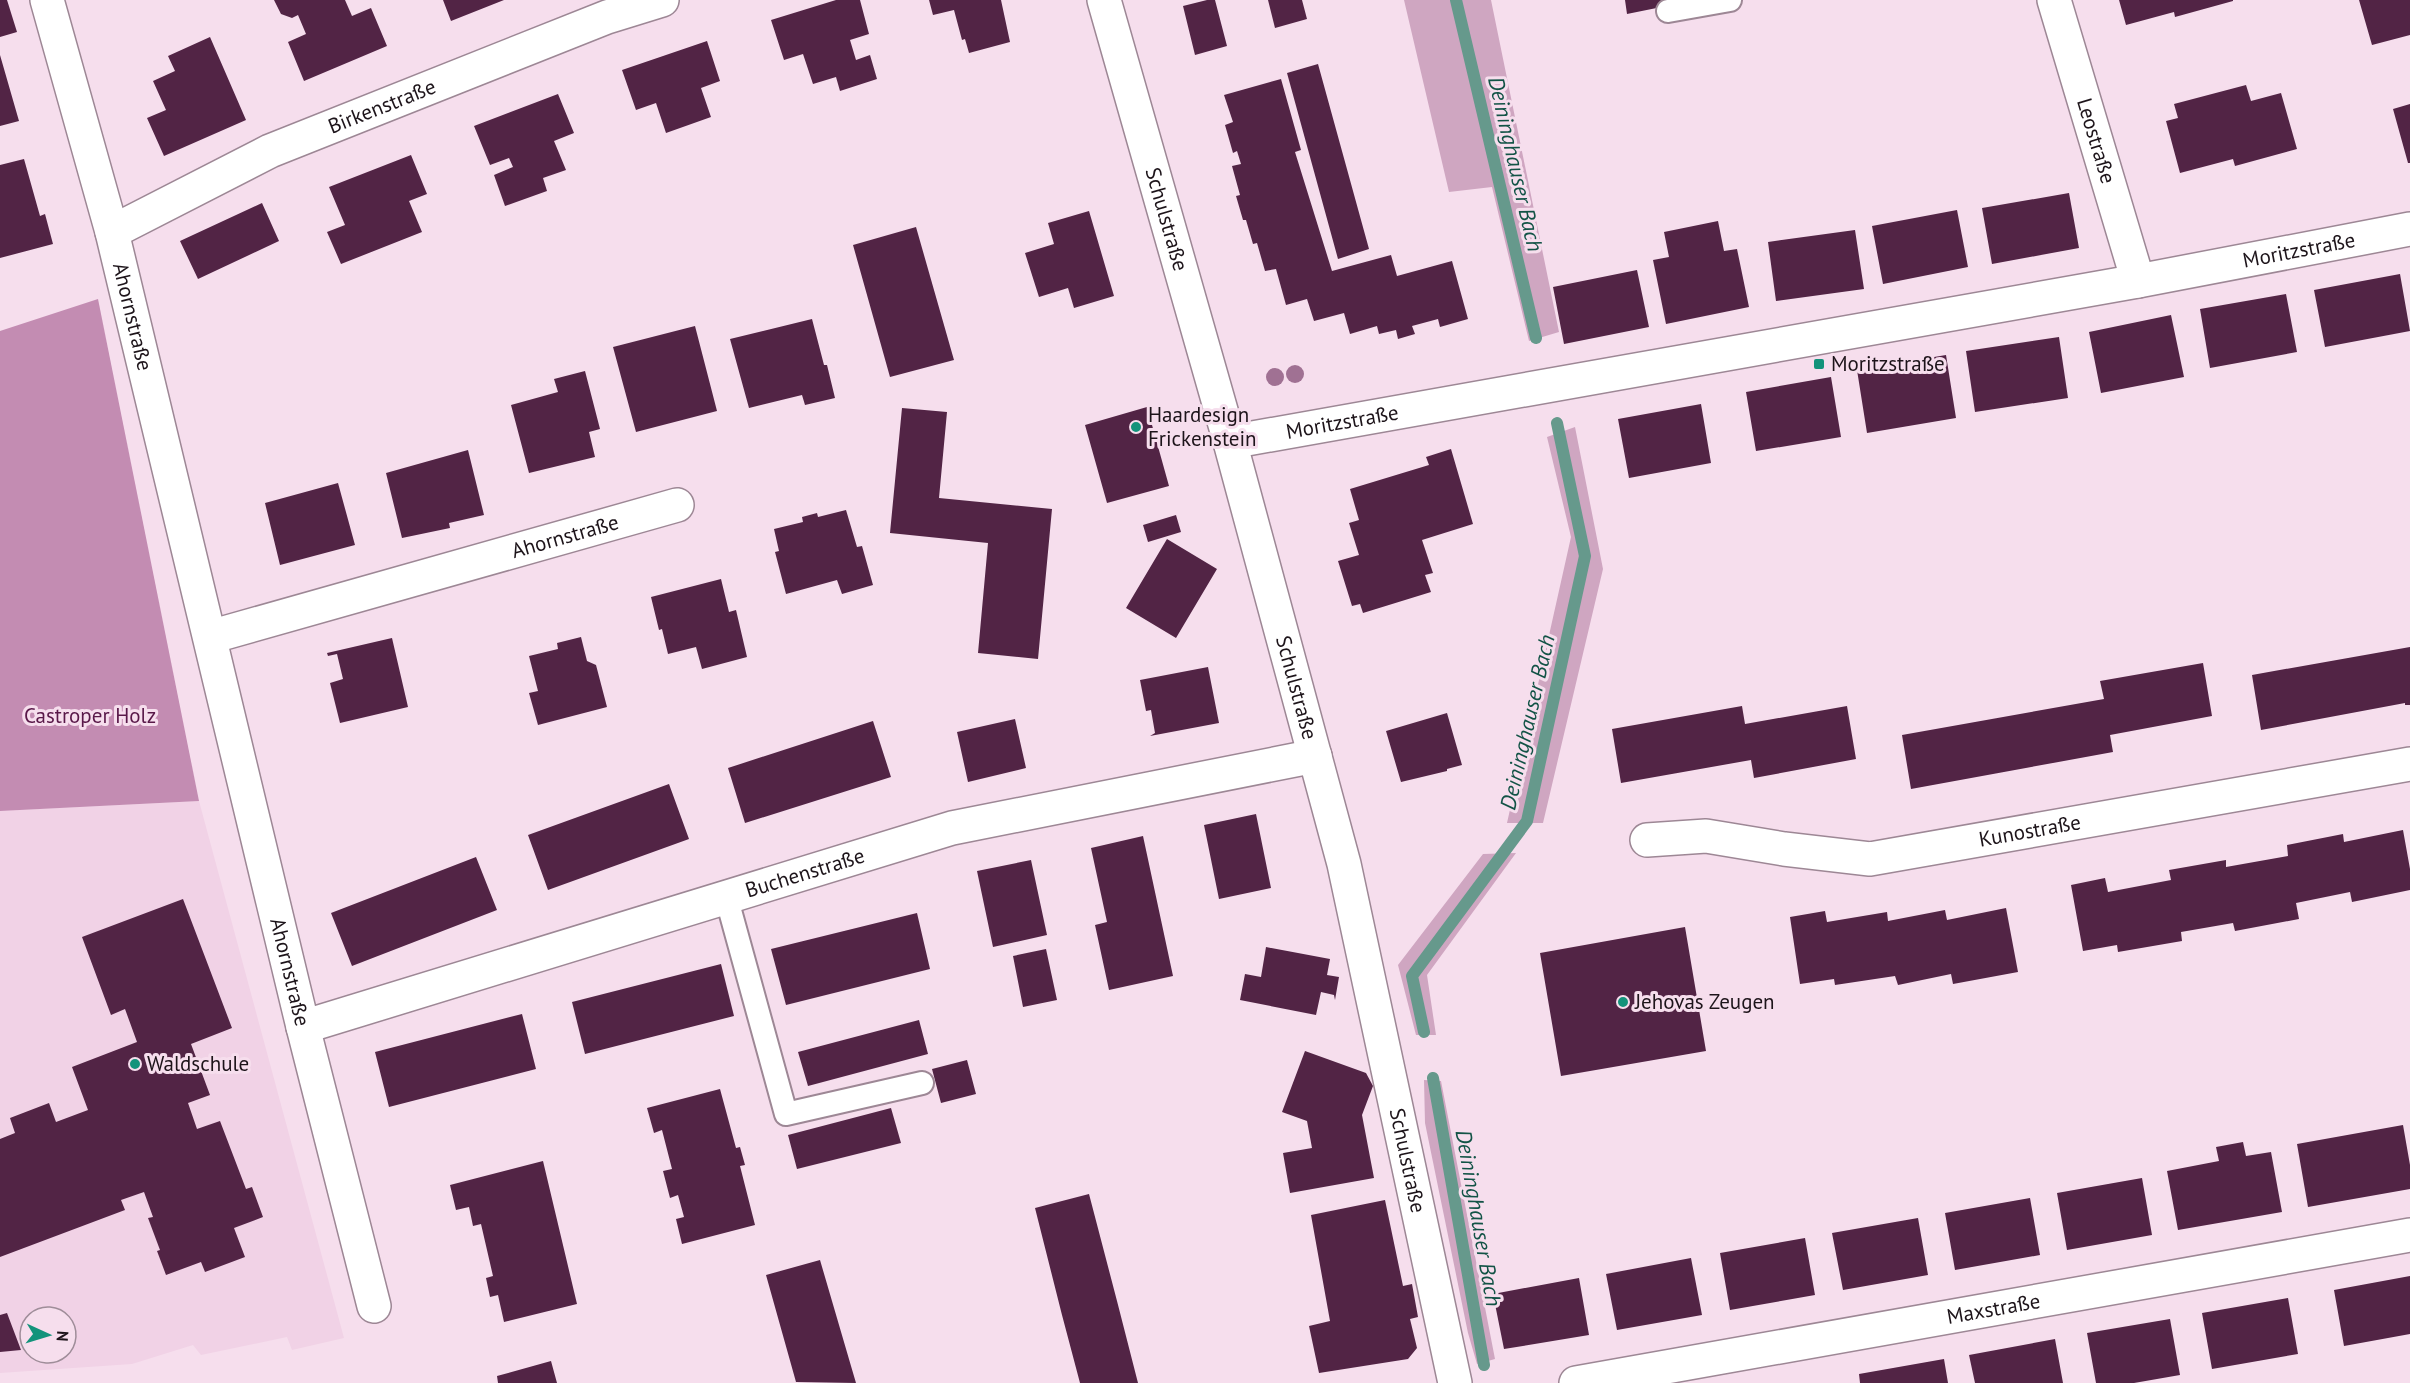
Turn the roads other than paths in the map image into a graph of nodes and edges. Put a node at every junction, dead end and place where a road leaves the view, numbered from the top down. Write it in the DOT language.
graph roads {
  1 [pos="47,0"];
  2 [pos="662,0"];
  3 [pos="1104,0"];
  4 [pos="1730,0"];
  5 [pos="2054,0"];
  6 [pos="1668,11"];
  7 [pos="2410,229"];
  8 [pos="112,232"];
  9 [pos="2138,281"];
  10 [pos="1230,442"];
  11 [pos="677,505"];
  12 [pos="210,637"];
  13 [pos="1315,756"];
  14 [pos="2410,764"];
  15 [pos="1647,840"];
  16 [pos="726,896"];
  17 [pos="303,1027"];
  18 [pos="922,1083"];
  19 [pos="2410,1235"];
  20 [pos="374,1306"];
  21 [pos="1455,1383"];
  22 [pos="1576,1383"];
  1 -- 8 [label="street, Ahornstraße"];
  2 -- 8 [label="street, Birkenstraße"];
  3 -- 10 [label="street, Schulstraße"];
  4 -- 6 [label="lane"];
  5 -- 9 [label="street, Leostraße"];
  7 -- 9 [label="street, Moritzstraße"];
  8 -- 12 [label="street, Ahornstraße"];
  9 -- 10 [label="street, Moritzstraße"];
  10 -- 13 [label="street, Schulstraße"];
  11 -- 12 [label="street, Ahornstraße"];
  12 -- 17 [label="street, Ahornstraße"];
  13 -- 16 [label="street, Buchenstraße"];
  13 -- 21 [label="street, Schulstraße"];
  14 -- 15 [label="street, Kunostraße"];
  16 -- 17 [label="street, Buchenstraße"];
  16 -- 18 [label="lane"];
  17 -- 20 [label="street, Ahornstraße"];
  19 -- 22 [label="street, Maxstraße"];
}
